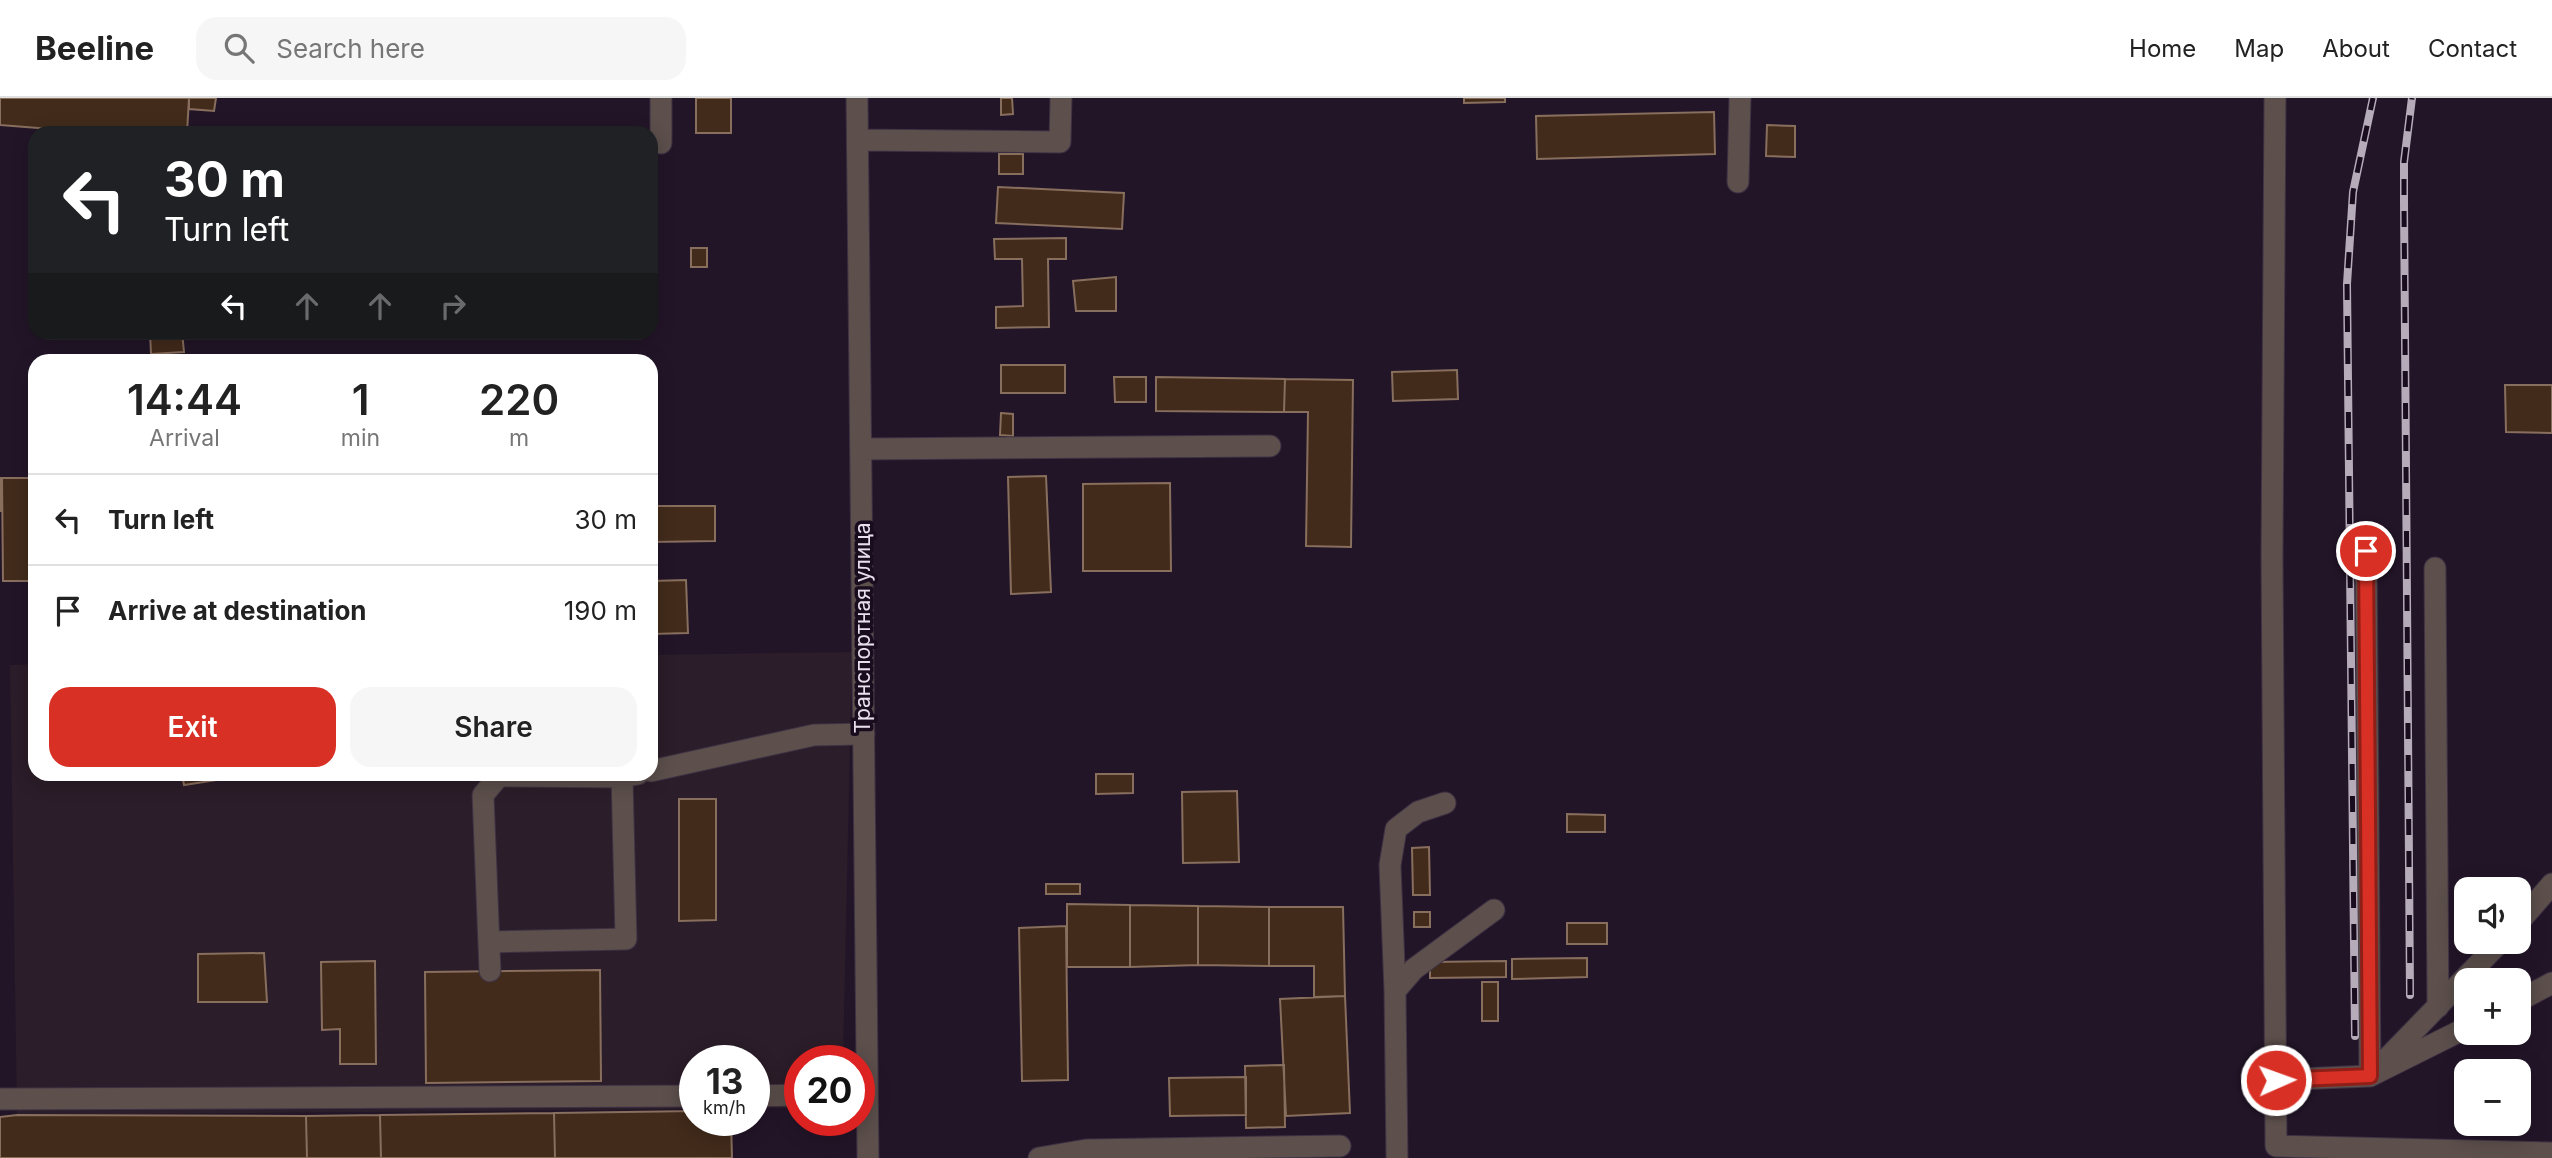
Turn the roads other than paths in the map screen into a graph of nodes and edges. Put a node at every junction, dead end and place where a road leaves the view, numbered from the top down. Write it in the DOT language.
graph roads {
  1 [pos="661,98"];
  2 [pos="857,98"];
  3 [pos="1060,98"];
  4 [pos="1740,98"];
  5 [pos="2275,98"];
  6 [pos="858,139"];
  7 [pos="661,143"];
  8 [pos="1738,182"];
  9 [pos="1270,446"];
  10 [pos="862,449"];
  11 [pos="2366,551"];
  12 [pos="2435,568"];
  13 [pos="864,734"];
  14 [pos="658,769"];
  15 [pos="495,781"];
  16 [pos="630,781"];
  17 [pos="1445,803"];
  18 [pos="2552,884"];
  19 [pos="2531,908"];
  20 [pos="1494,910"];
  21 [pos="489,942"];
  22 [pos="2489,954"];
  23 [pos="490,971"];
  24 [pos="2552,984"];
  25 [pos="1395,990"];
  26 [pos="2531,994"];
  27 [pos="2438,1007"];
  28 [pos="2454,1034"];
  29 [pos="862,1045"];
  30 [pos="2370,1076"];
  31 [pos="2276,1080"];
  32 [pos="679,1096"];
  33 [pos="0,1099"];
  34 [pos="866,1136"];
  35 [pos="1340,1146"];
  36 [pos="2552,1153"];
  37 [pos="868,1158"];
  38 [pos="1039,1158"];
  39 [pos="1397,1158"];
  1 -- 7 [label="street"];
  2 -- 6 [label="street, Транспортная улица"];
  3 -- 6 [label="street"];
  4 -- 8 [label="street"];
  5 -- 31 [label="street"];
  6 -- 10 [label="street, Транспортная улица"];
  9 -- 10 [label="street"];
  10 -- 13 [label="street, Транспортная улица"];
  11 -- 30 [label="street"];
  12 -- 27 [label="street"];
  13 -- 14 [label="street"];
  13 -- 29 [label="street, Транспортная улица"];
  15 -- 21 [label="street"];
  16 -- 21 [label="street"];
  17 -- 25 [label="street"];
  18 -- 19 [label="street"];
  20 -- 25 [label="street"];
  21 -- 23 [label="street"];
  22 -- 27 [label="street"];
  24 -- 26 [label="street"];
  25 -- 39 [label="street"];
  27 -- 30 [label="street"];
  28 -- 30 [label="street"];
  30 -- 31 [label="street"];
  31 -- 36 [label="street"];
  32 -- 33 [label="street"];
  34 -- 37 [label="street, Транспортная улица"];
  35 -- 38 [label="street"];
}
